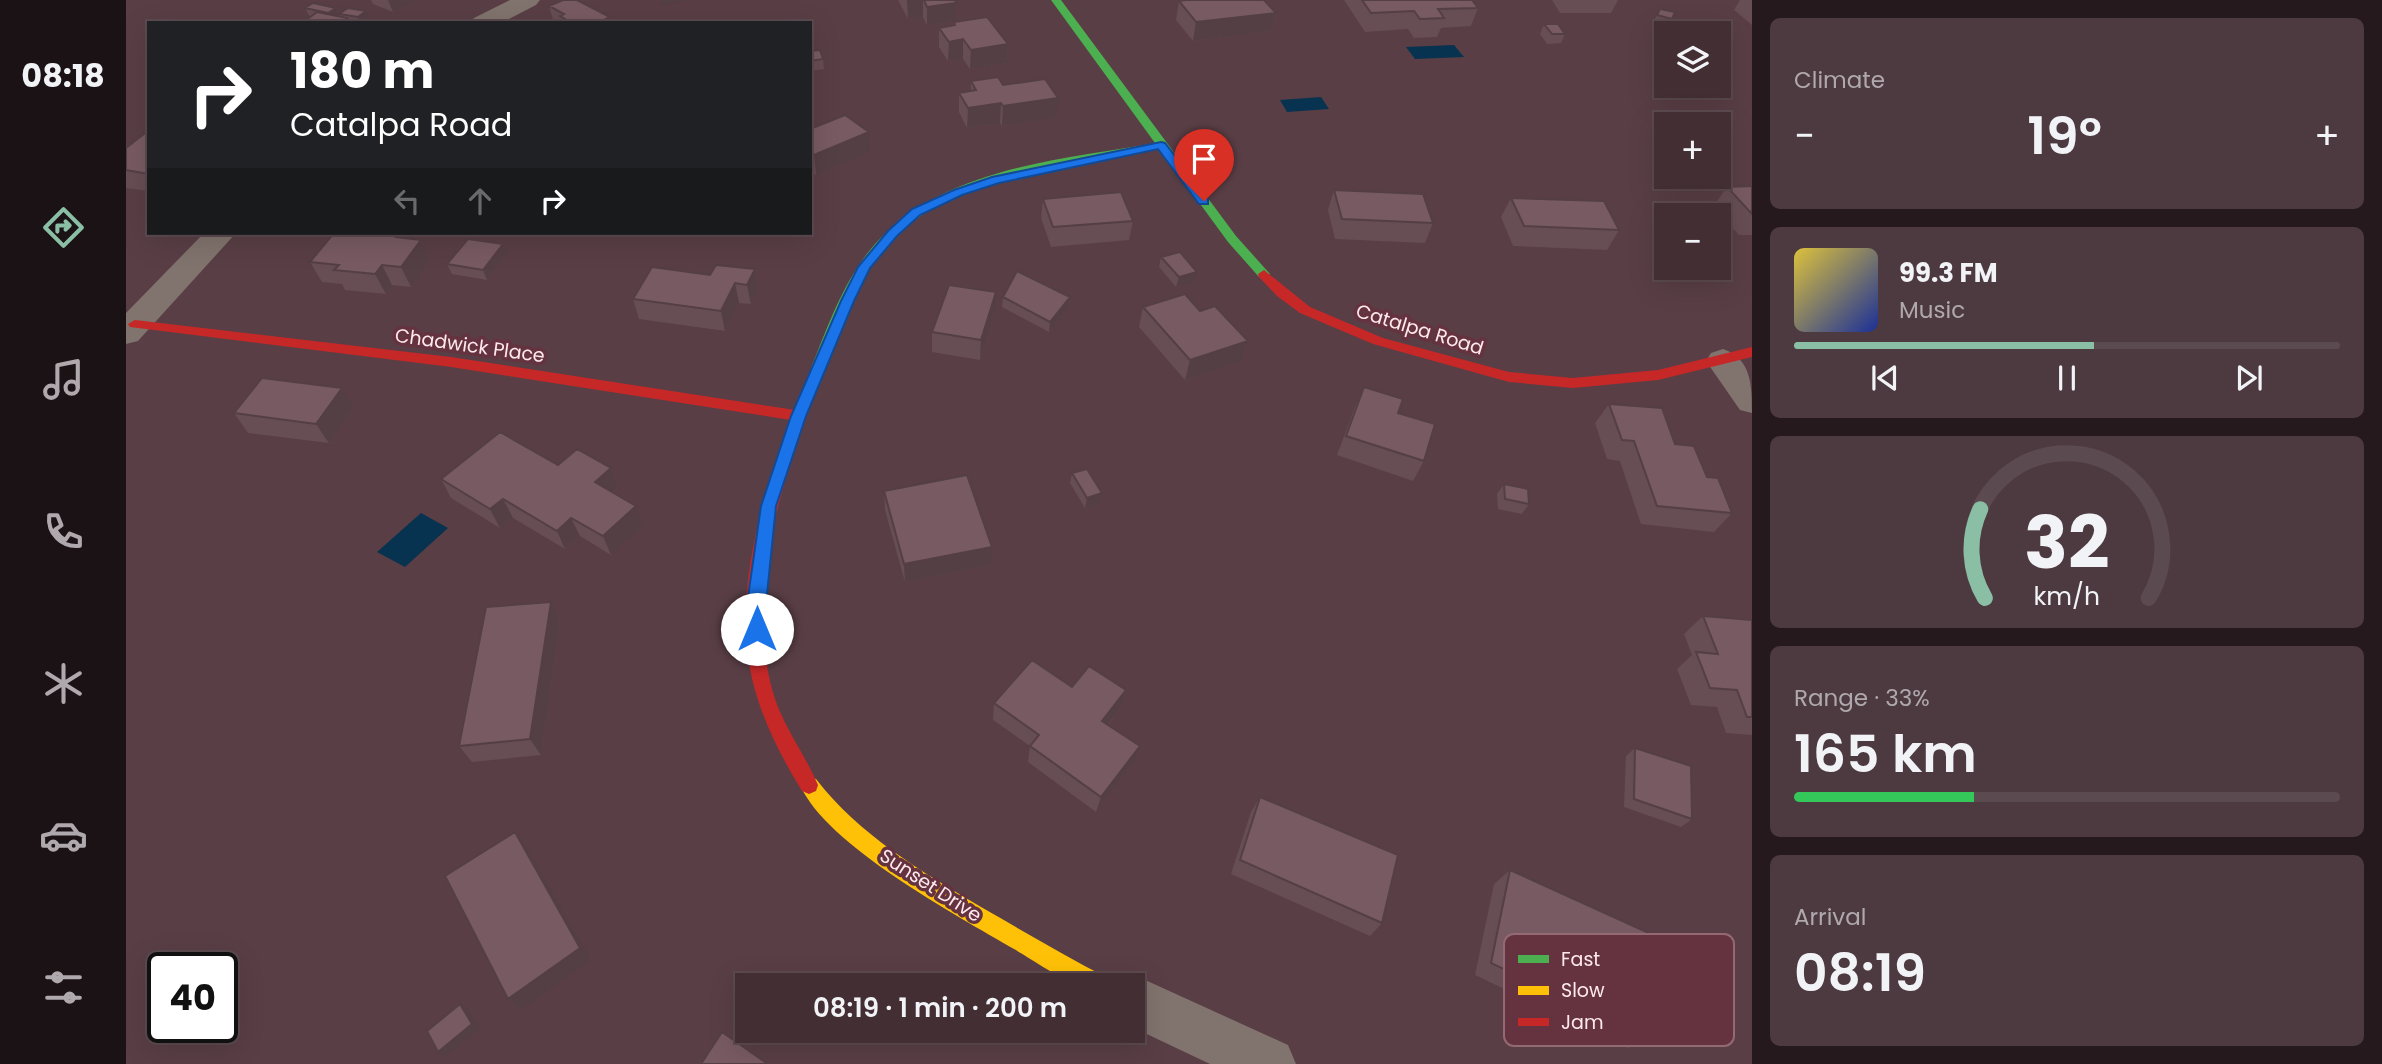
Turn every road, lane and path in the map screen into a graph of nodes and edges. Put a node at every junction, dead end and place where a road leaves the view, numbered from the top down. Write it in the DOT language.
graph roads {
  1 [pos="528,0"];
  2 [pos="1056,0"];
  3 [pos="486,21"];
  4 [pos="1161,145"];
  5 [pos="219,235"];
  6 [pos="130,328"];
  7 [pos="1737,356"];
  8 [pos="1752,401"];
  9 [pos="799,416"];
  10 [pos="1080,973"];
  11 [pos="1145,1006"];
  12 [pos="1269,1064"];
  1 -- 3 [label="street"];
  2 -- 4 [label="street, Catalpa Road"];
  4 -- 7 [label="street, Catalpa Road"];
  4 -- 9 [label="street, Sunset Drive"];
  5 -- 6 [label="street"];
  6 -- 9 [label="street, Chadwick Place"];
  7 -- 8 [label="street"];
  9 -- 10 [label="street, Sunset Drive"];
  11 -- 12 [label="street"];
}
